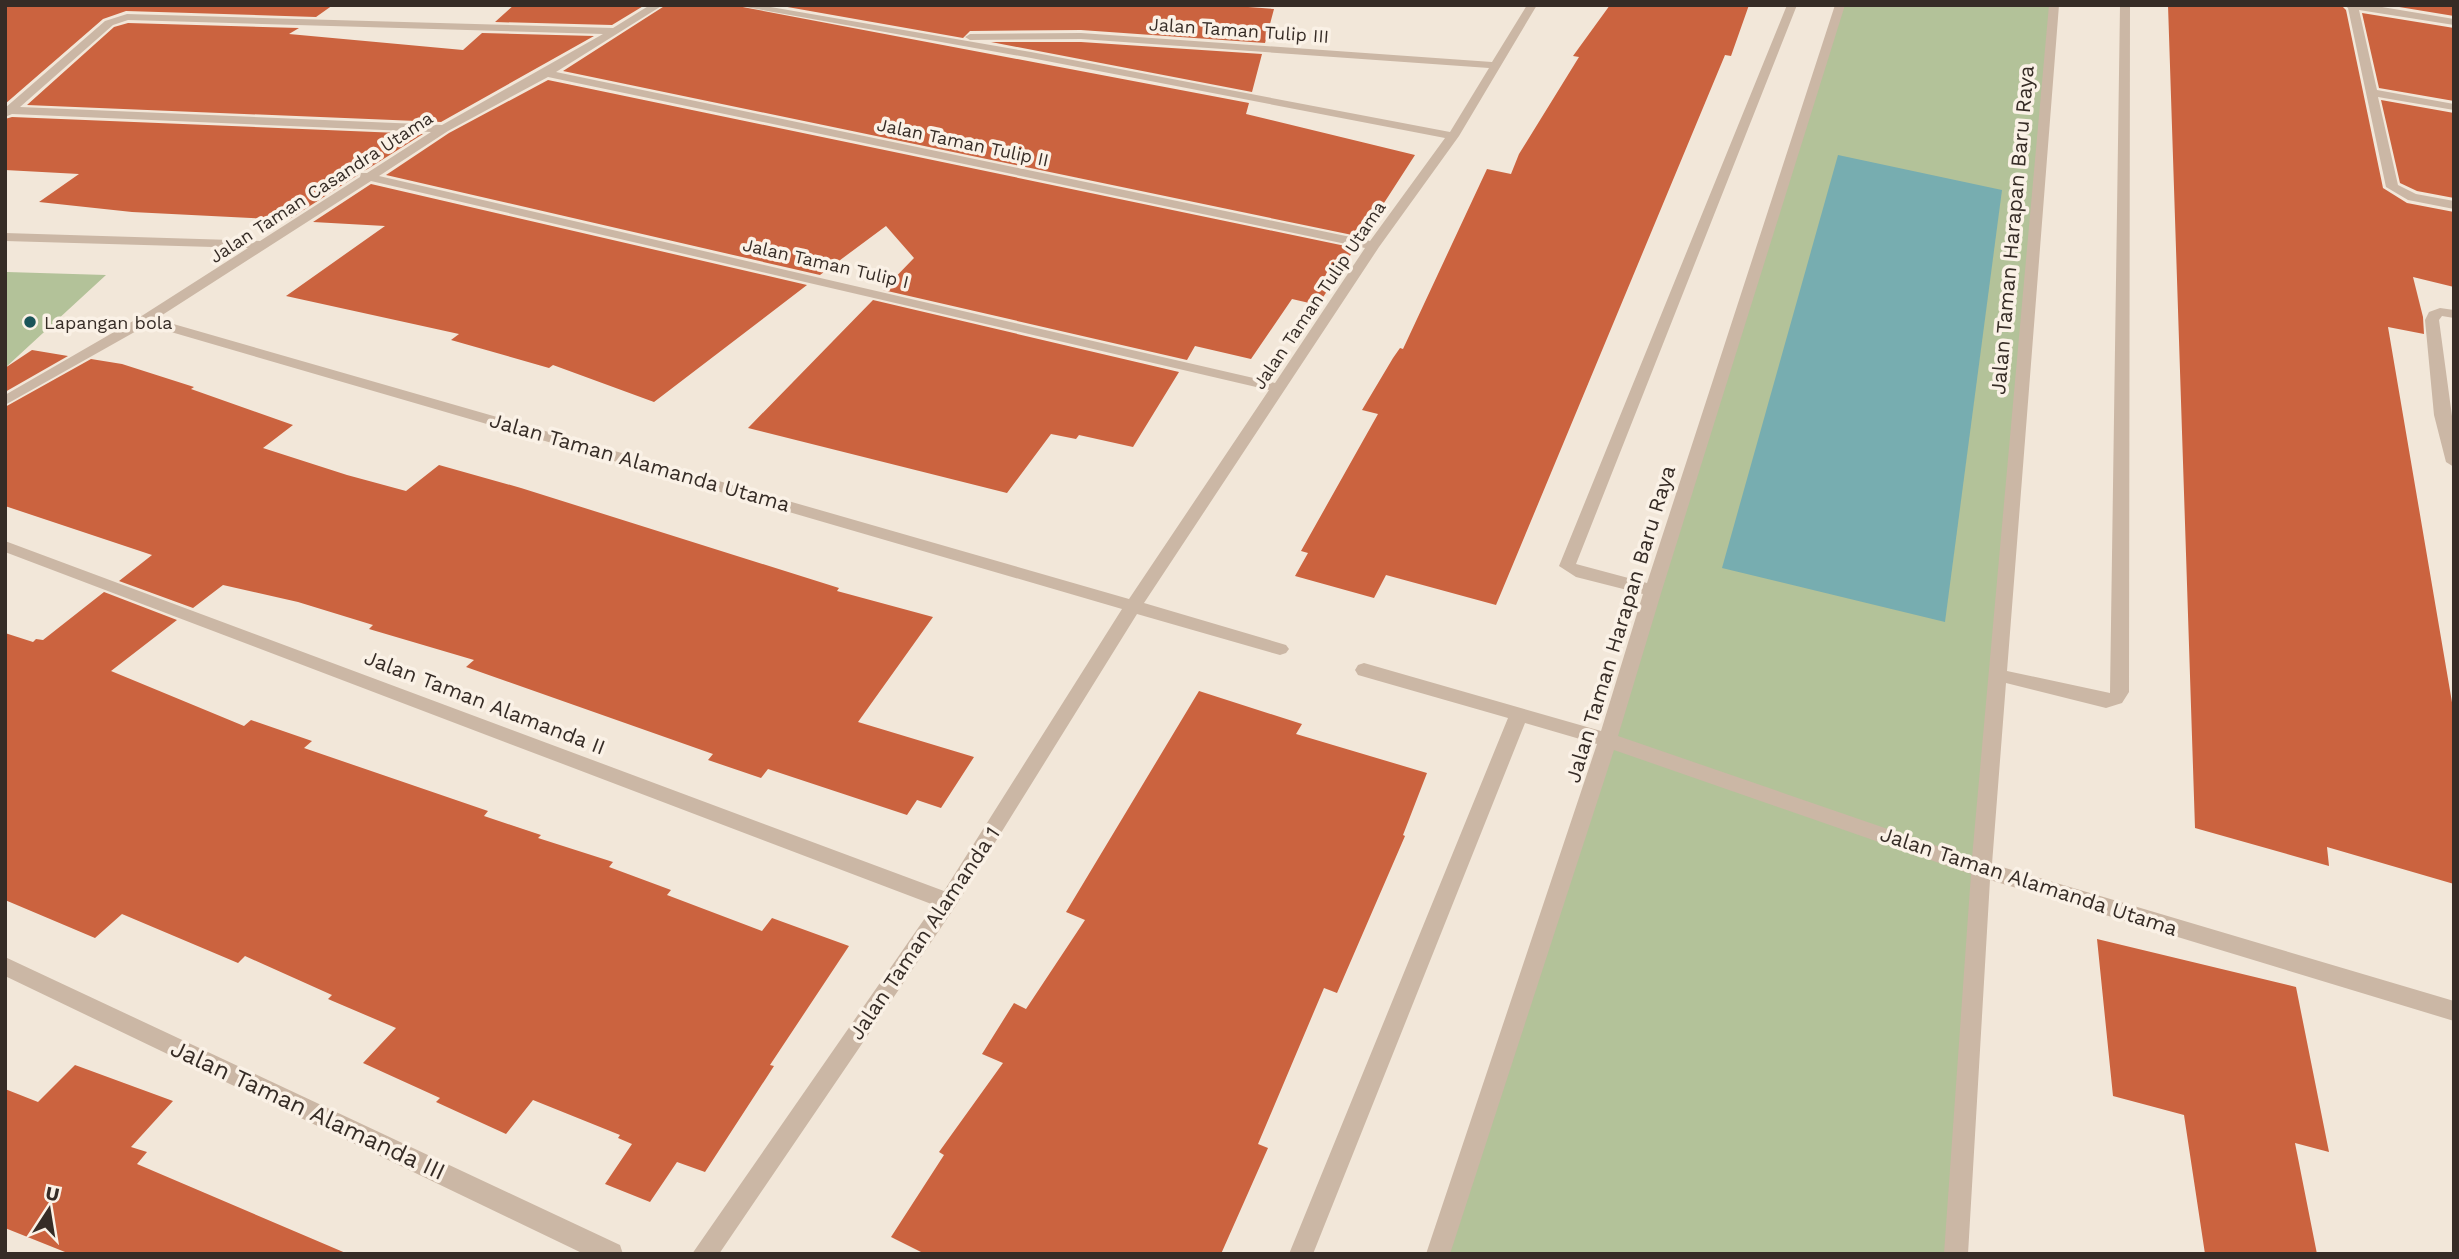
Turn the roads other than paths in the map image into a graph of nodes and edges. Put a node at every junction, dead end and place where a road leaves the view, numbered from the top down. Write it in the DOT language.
graph roads {
  1 [pos="658,5"];
  2 [pos="739,5"];
  3 [pos="1532,5"];
  4 [pos="1792,5"];
  5 [pos="1840,5"];
  6 [pos="2054,5"];
  7 [pos="2125,5"];
  8 [pos="2351,6"];
  9 [pos="2454,22"];
  10 [pos="614,30"];
  11 [pos="939,39"];
  12 [pos="1494,65"];
  13 [pos="546,73"];
  14 [pos="2373,93"];
  15 [pos="2454,107"];
  16 [pos="8,112"];
  17 [pos="444,129"];
  18 [pos="1452,136"];
  19 [pos="365,176"];
  20 [pos="2454,205"];
  21 [pos="5,237"];
  22 [pos="262,245"];
  23 [pos="1373,246"];
  24 [pos="2447,313"];
  25 [pos="145,320"];
  26 [pos="1279,388"];
  27 [pos="5,401"];
  28 [pos="2448,416"];
  29 [pos="2454,462"];
  30 [pos="5,546"];
  31 [pos="1653,590"];
  32 [pos="1135,605"];
  33 [pos="1280,649"];
  34 [pos="1364,670"];
  35 [pos="1998,675"];
  36 [pos="1519,714"];
  37 [pos="1608,740"];
  38 [pos="1981,869"];
  39 [pos="948,901"];
  40 [pos="5,966"];
  41 [pos="2454,1011"];
  42 [pos="611,1254"];
  43 [pos="704,1254"];
  44 [pos="1301,1254"];
  45 [pos="1438,1254"];
  46 [pos="1956,1254"];
  1 -- 10 [label="street, Jalan Taman Casandra Utama"];
  2 -- 11 [label="street, Jalan Taman Tulip III"];
  3 -- 12 [label="street, Jalan Taman Tulip Utama"];
  4 -- 31 [label="street"];
  5 -- 31 [label="street, Jalan Taman Harapan Baru Raya"];
  6 -- 35 [label="street, Jalan Taman Harapan Baru Raya"];
  7 -- 35 [label="street"];
  8 -- 9 [label="street"];
  8 -- 14 [label="street"];
  10 -- 13 [label="street, Jalan Taman Casandra Utama"];
  10 -- 16 [label="street"];
  11 -- 12 [label="street, Jalan Taman Tulip III"];
  11 -- 18 [label="street, Jalan Taman Tulip III"];
  12 -- 18 [label="street, Jalan Taman Tulip Utama"];
  13 -- 17 [label="street, Jalan Taman Casandra Utama"];
  13 -- 23 [label="street, Jalan Taman Tulip II"];
  14 -- 15 [label="street"];
  14 -- 20 [label="street"];
  16 -- 17 [label="street"];
  17 -- 19 [label="street, Jalan Taman Casandra Utama"];
  18 -- 23 [label="street, Jalan Taman Tulip Utama"];
  19 -- 22 [label="street, Jalan Taman Casandra Utama"];
  19 -- 26 [label="street, Jalan Taman Tulip I"];
  21 -- 22 [label="street"];
  22 -- 25 [label="street, Jalan Taman Casandra Utama"];
  23 -- 26 [label="street, Jalan Taman Tulip Utama"];
  24 -- 28 [label="street"];
  25 -- 27 [label="street, Jalan Taman Casandra Utama"];
  25 -- 32 [label="street, Jalan Taman Alamanda Utama"];
  26 -- 32 [label="street, Jalan Taman Tulip Utama"];
  28 -- 29 [label="street"];
  30 -- 39 [label="street, Jalan Taman Alamanda II"];
  31 -- 37 [label="street, Jalan Taman Harapan Baru Raya"];
  32 -- 33 [label="street, Jalan Taman Alamanda Utama"];
  32 -- 39 [label="street, Jalan Taman Alamanda 1"];
  34 -- 36 [label="street, Jalan Taman Alamanda Utama"];
  35 -- 38 [label="street, Jalan Taman Harapan Baru Raya"];
  36 -- 37 [label="street, Jalan Taman Alamanda Utama"];
  36 -- 44 [label="street"];
  37 -- 38 [label="street, Jalan Taman Alamanda Utama"];
  37 -- 45 [label="street, Jalan Taman Harapan Baru Raya"];
  38 -- 41 [label="street, Jalan Taman Alamanda Utama"];
  38 -- 46 [label="street, Jalan Taman Harapan Baru Raya"];
  39 -- 43 [label="street, Jalan Taman Alamanda 1"];
  40 -- 42 [label="street, Jalan Taman Alamanda III"];
}
